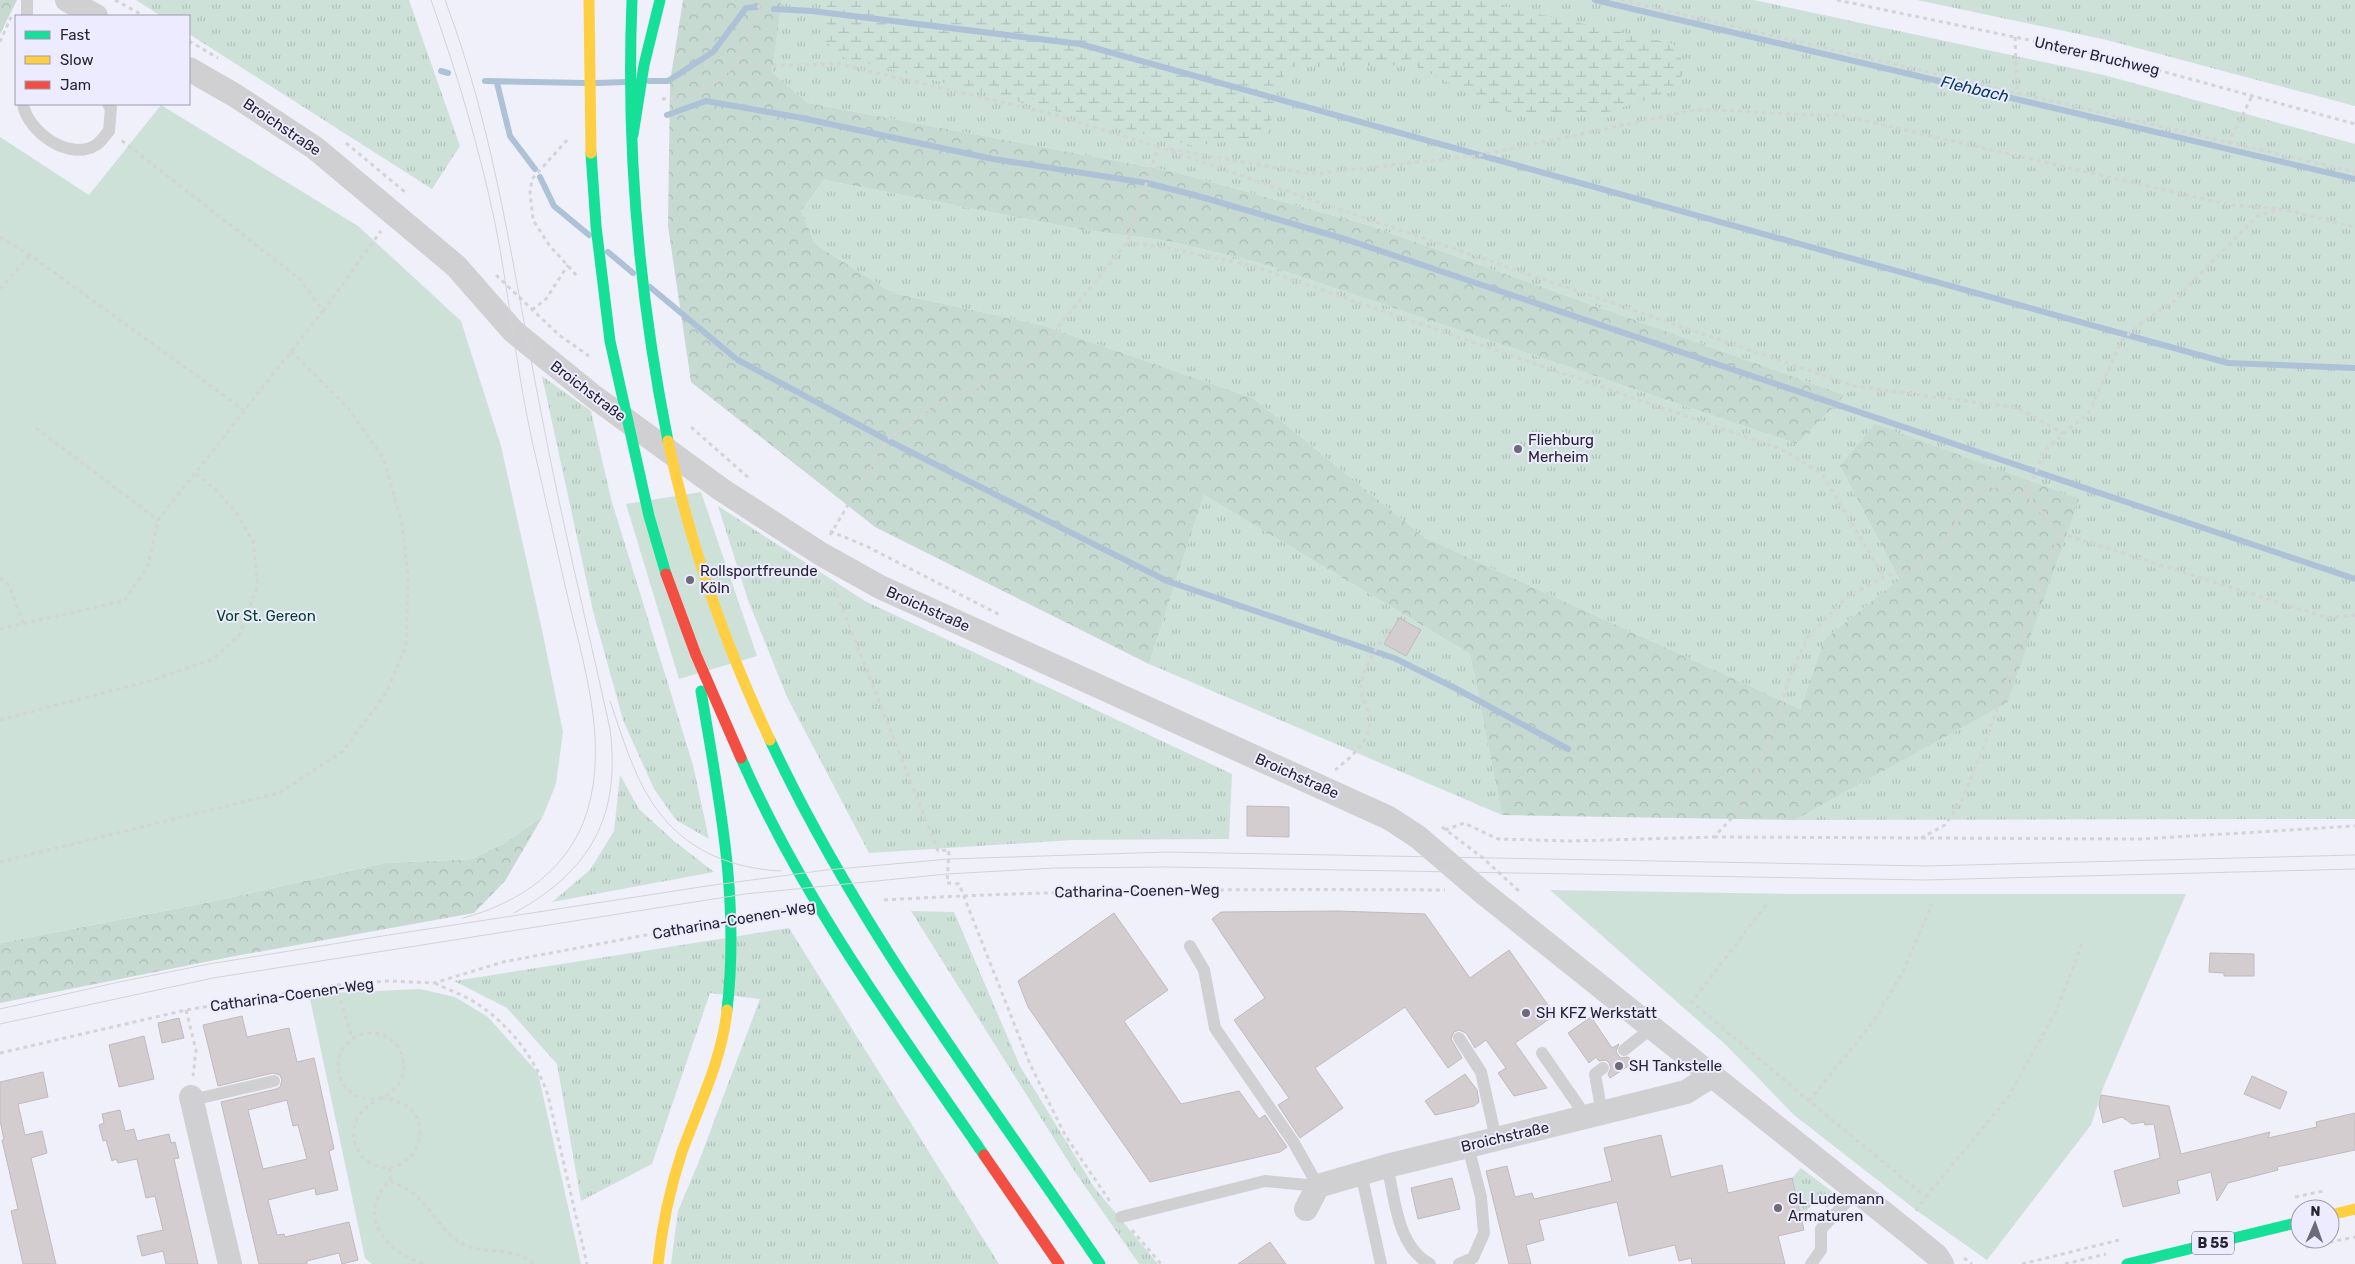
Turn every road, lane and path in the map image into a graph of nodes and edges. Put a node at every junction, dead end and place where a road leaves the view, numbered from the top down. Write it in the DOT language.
graph roads {
  1 [pos="28,0"];
  2 [pos="67,0"];
  3 [pos="115,0"];
  4 [pos="589,0"];
  5 [pos="632,0"];
  6 [pos="660,0"];
  7 [pos="1621,0"];
  8 [pos="1647,0"];
  9 [pos="1836,0"];
  10 [pos="1645,6"];
  11 [pos="27,15"];
  12 [pos="94,15"];
  13 [pos="142,15"];
  14 [pos="2015,37"];
  15 [pos="190,41"];
  16 [pos="221,60"];
  17 [pos="732,66"];
  18 [pos="190,70"];
  19 [pos="2017,94"];
  20 [pos="2252,96"];
  21 [pos="24,105"];
  22 [pos="108,105"];
  23 [pos="2355,124"];
  24 [pos="109,131"];
  25 [pos="633,135"];
  26 [pos="342,140"];
  27 [pos="2228,144"];
  28 [pos="1158,146"];
  29 [pos="2355,172"];
  30 [pos="400,203"];
  31 [pos="2281,210"];
  32 [pos="2355,227"];
  33 [pos="0,237"];
  34 [pos="1127,243"];
  35 [pos="30,255"];
  36 [pos="568,265"];
  37 [pos="492,272"];
  38 [pos="0,289"];
  39 [pos="323,310"];
  40 [pos="532,310"];
  41 [pos="291,350"];
  42 [pos="592,358"];
  43 [pos="244,410"];
  44 [pos="688,424"];
  45 [pos="36,428"];
  46 [pos="2064,434"];
  47 [pos="195,473"];
  48 [pos="753,483"];
  49 [pos="2028,494"];
  50 [pos="158,520"];
  51 [pos="824,527"];
  52 [pos="832,532"];
  53 [pos="2059,533"];
  54 [pos="821,554"];
  55 [pos="1884,577"];
  56 [pos="0,578"];
  57 [pos="2355,615"];
  58 [pos="1008,619"];
  59 [pos="23,623"];
  60 [pos="1391,627"];
  61 [pos="0,629"];
  62 [pos="696,655"];
  63 [pos="0,720"];
  64 [pos="1341,775"];
  65 [pos="1438,824"];
  66 [pos="2355,826"];
  67 [pos="1446,829"];
  68 [pos="1714,837"];
  69 [pos="1921,838"];
  70 [pos="1428,846"];
  71 [pos="0,862"];
  72 [pos="1481,891"];
  73 [pos="1521,894"];
  74 [pos="963,895"];
  75 [pos="877,900"];
  76 [pos="1932,904"];
  77 [pos="1766,905"];
  78 [pos="797,907"];
  79 [pos="752,914"];
  80 [pos="715,922"];
  81 [pos="2083,940"];
  82 [pos="1190,946"];
  83 [pos="434,983"];
  84 [pos="336,985"];
  85 [pos="186,1010"];
  86 [pos="1653,1027"];
  87 [pos="352,1038"];
  88 [pos="1459,1038"];
  89 [pos="1624,1050"];
  90 [pos="0,1052"];
  91 [pos="1542,1053"];
  92 [pos="1603,1068"];
  93 [pos="1713,1075"];
  94 [pos="274,1081"];
  95 [pos="192,1098"];
  96 [pos="381,1098"];
  97 [pos="1808,1101"];
  98 [pos="1594,1116"];
  99 [pos="1496,1139"];
  100 [pos="1468,1146"];
  101 [pos="1386,1166"];
  102 [pos="390,1168"];
  103 [pos="1361,1173"];
  104 [pos="390,1181"];
  105 [pos="1318,1186"];
  106 [pos="1857,1191"];
  107 [pos="1926,1197"];
  108 [pos="1306,1209"];
  109 [pos="2355,1209"];
  110 [pos="2340,1213"];
  111 [pos="1121,1216"];
  112 [pos="2290,1224"];
  113 [pos="1909,1232"];
  114 [pos="1950,1258"];
  115 [pos="230,1264"];
  116 [pos="425,1264"];
  117 [pos="534,1264"];
  118 [pos="587,1264"];
  119 [pos="658,1264"];
  120 [pos="1059,1264"];
  121 [pos="1100,1264"];
  122 [pos="1161,1264"];
  123 [pos="1381,1264"];
  124 [pos="1430,1264"];
  125 [pos="1459,1264"];
  126 [pos="1811,1264"];
  127 [pos="1972,1264"];
  128 [pos="2126,1264"];
  1 -- 11 [label="lane"];
  2 -- 12 [label="street"];
  3 -- 13 [label="path"];
  4 -- 62 [label="main road"];
  5 -- 25 [label="main road"];
  6 -- 25 [label="main road"];
  7 -- 10 [label="path"];
  8 -- 10 [label="path"];
  9 -- 14 [label="path, Unterer Bruchweg"];
  10 -- 19 [label="path"];
  14 -- 19 [label="path"];
  14 -- 20 [label="path, Unterer Bruchweg"];
  15 -- 16 [label="path"];
  17 -- 28 [label="path"];
  18 -- 30 [label="street, Broichstraße"];
  19 -- 27 [label="path"];
  20 -- 23 [label="path, Unterer Bruchweg"];
  20 -- 27 [label="path"];
  21 -- 24 [label="lane"];
  22 -- 24 [label="lane"];
  24 -- 39 [label="path"];
  25 -- 121 [label="main road"];
  26 -- 30 [label="path"];
  27 -- 29 [label="path"];
  28 -- 31 [label="path"];
  28 -- 34 [label="path"];
  28 -- 46 [label="path"];
  30 -- 39 [label="path"];
  30 -- 54 [label="street, Broichstraße"];
  31 -- 32 [label="path"];
  31 -- 46 [label="path"];
  33 -- 35 [label="path"];
  34 -- 52 [label="path"];
  34 -- 55 [label="path"];
  35 -- 38 [label="path"];
  35 -- 43 [label="path"];
  36 -- 40 [label="path"];
  37 -- 40 [label="path"];
  39 -- 41 [label="path"];
  40 -- 42 [label="path"];
  41 -- 43 [label="path"];
  41 -- 71 [label="path"];
  43 -- 47 [label="path"];
  44 -- 48 [label="path"];
  45 -- 50 [label="path"];
  46 -- 49 [label="path"];
  47 -- 50 [label="path"];
  47 -- 63 [label="path"];
  49 -- 53 [label="path"];
  49 -- 55 [label="path"];
  50 -- 59 [label="path"];
  51 -- 52 [label="path"];
  52 -- 54 [label="path"];
  52 -- 58 [label="path"];
  53 -- 57 [label="path"];
  53 -- 69 [label="path"];
  54 -- 70 [label="street, Broichstraße"];
  54 -- 74 [label="path"];
  55 -- 68 [label="path"];
  56 -- 59 [label="path"];
  59 -- 61 [label="path"];
  60 -- 64 [label="path"];
  62 -- 119 [label="main road"];
  62 -- 120 [label="main road"];
  65 -- 67 [label="path"];
  66 -- 69 [label="path"];
  67 -- 68 [label="path"];
  67 -- 70 [label="path"];
  67 -- 73 [label="path"];
  68 -- 69 [label="path"];
  70 -- 72 [label="street, Broichstraße"];
  72 -- 74 [label="path, Catharina-Coenen-Weg"];
  72 -- 86 [label="street, Broichstraße"];
  74 -- 75 [label="path, Catharina-Coenen-Weg"];
  74 -- 111 [label="path"];
  76 -- 97 [label="path"];
  77 -- 97 [label="path"];
  78 -- 79 [label="path, Catharina-Coenen-Weg"];
  80 -- 83 [label="path, Catharina-Coenen-Weg"];
  81 -- 107 [label="path"];
  82 -- 105 [label="lane"];
  83 -- 84 [label="path, Catharina-Coenen-Weg"];
  83 -- 118 [label="path"];
  84 -- 85 [label="path, Catharina-Coenen-Weg"];
  84 -- 87 [label="path"];
  85 -- 90 [label="path, Catharina-Coenen-Weg"];
  85 -- 95 [label="path"];
  86 -- 89 [label="lane"];
  86 -- 93 [label="street, Broichstraße"];
  87 -- 96 [label="path"];
  87 -- 96 [label="path"];
  88 -- 99 [label="lane"];
  91 -- 98 [label="lane"];
  92 -- 98 [label="lane"];
  93 -- 98 [label="street, Broichstraße"];
  93 -- 106 [label="street, Broichstraße"];
  94 -- 95 [label="lane"];
  95 -- 115 [label="street"];
  96 -- 102 [label="path"];
  96 -- 102 [label="path"];
  97 -- 107 [label="path"];
  98 -- 99 [label="street, Broichstraße"];
  99 -- 100 [label="street, Broichstraße"];
  100 -- 101 [label="street, Broichstraße"];
  100 -- 125 [label="lane"];
  101 -- 103 [label="street, Broichstraße"];
  101 -- 124 [label="lane"];
  102 -- 104 [label="path"];
  103 -- 105 [label="street, Broichstraße"];
  103 -- 123 [label="lane"];
  104 -- 116 [label="path"];
  104 -- 117 [label="path"];
  105 -- 108 [label="street"];
  105 -- 111 [label="lane"];
  106 -- 113 [label="street, Broichstraße"];
  106 -- 126 [label="lane"];
  107 -- 113 [label="path"];
  109 -- 110 [label="main road"];
  111 -- 122 [label="path"];
  112 -- 128 [label="main road, B 55"];
  113 -- 114 [label="street, Broichstraße"];
  114 -- 127 [label="path"];
}
